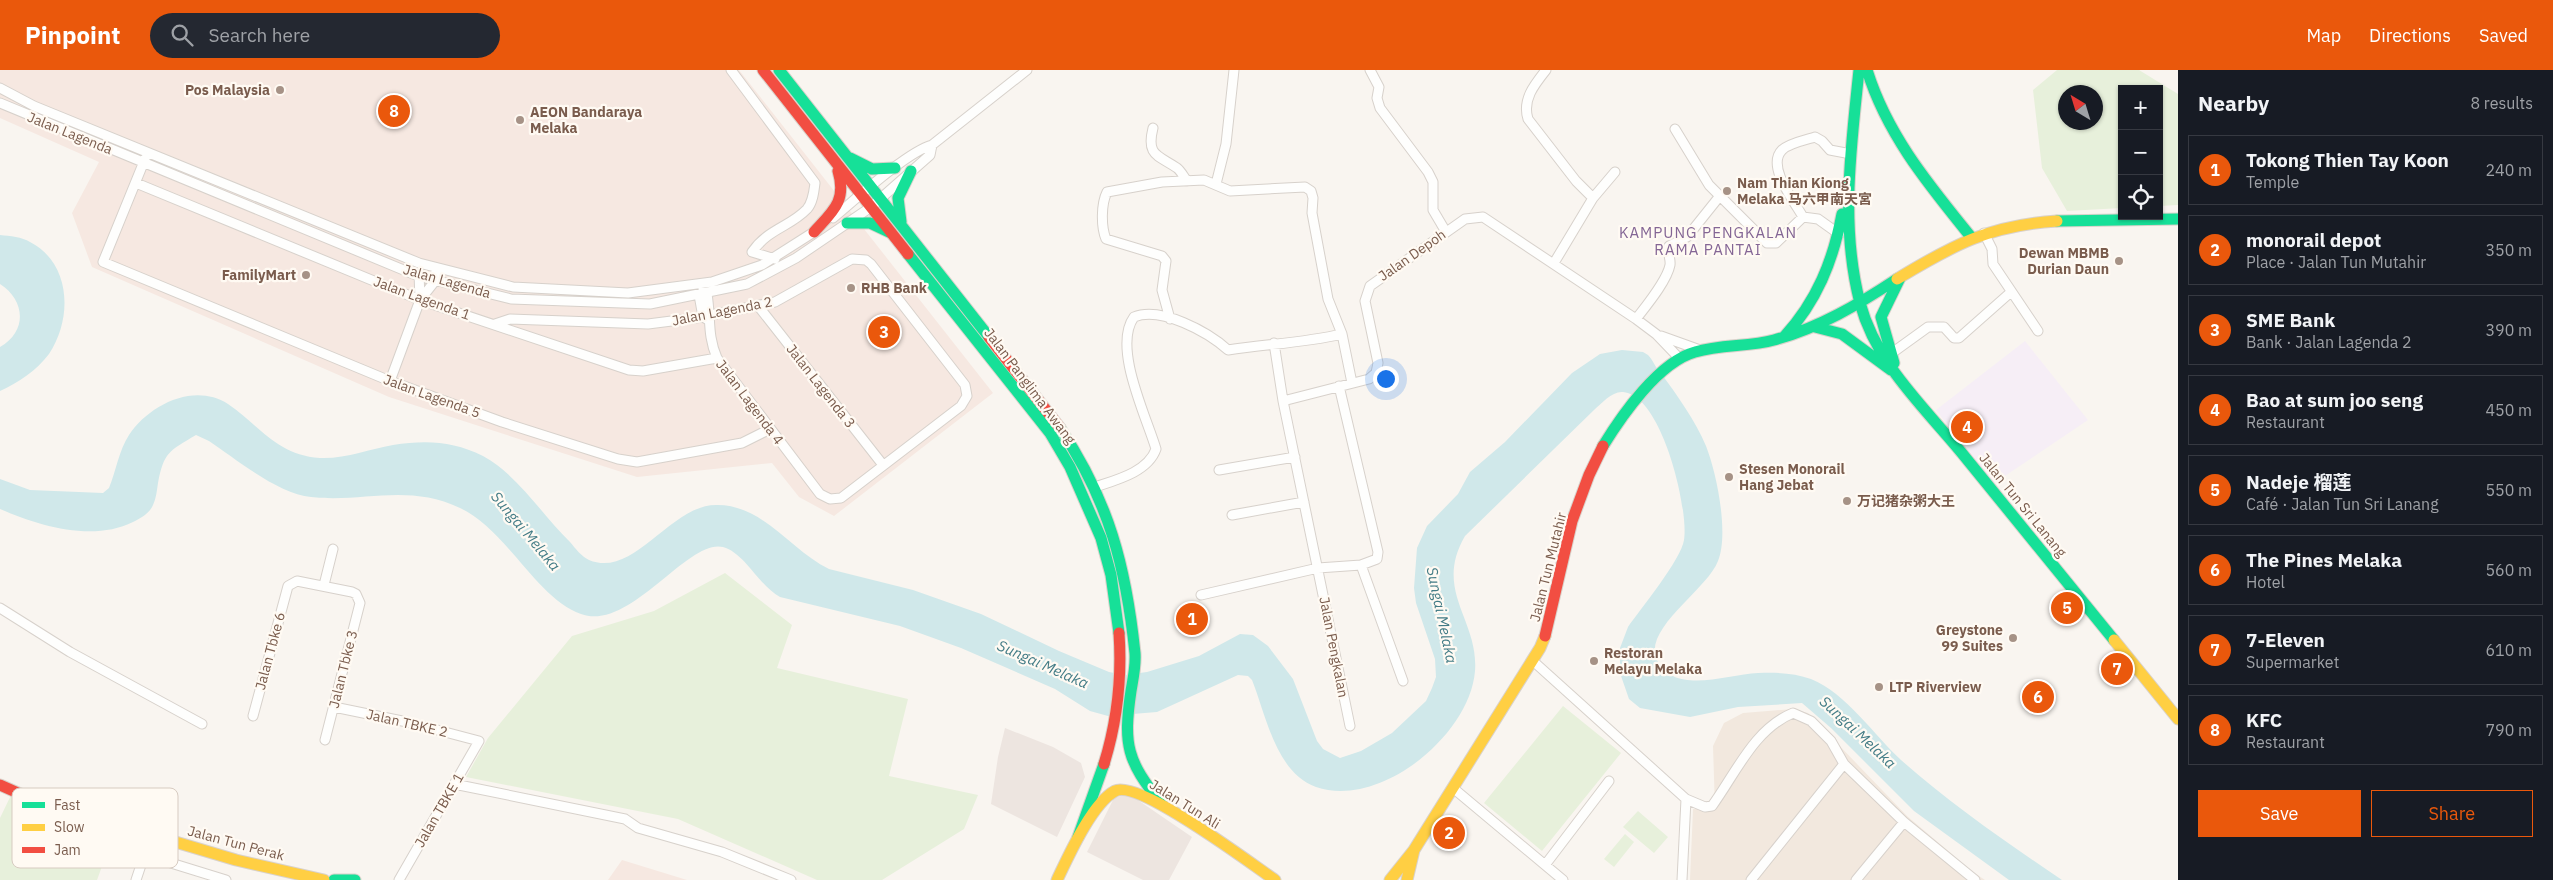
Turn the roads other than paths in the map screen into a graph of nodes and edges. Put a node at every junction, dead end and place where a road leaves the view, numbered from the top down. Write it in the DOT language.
graph roads {
  1 [pos="731,70"];
  2 [pos="763,70"];
  3 [pos="779,70"];
  4 [pos="1027,70"];
  5 [pos="1234,70"];
  6 [pos="1546,70"];
  7 [pos="1859,70"];
  8 [pos="1867,70"];
  9 [pos="1371,71"];
  10 [pos="0,88"];
  11 [pos="0,103"];
  12 [pos="1153,128"];
  13 [pos="1675,129"];
  14 [pos="932,145"];
  15 [pos="147,152"];
  16 [pos="1851,154"];
  17 [pos="845,155"];
  18 [pos="143,163"];
  19 [pos="835,163"];
  20 [pos="895,168"];
  21 [pos="911,171"];
  22 [pos="1615,172"];
  23 [pos="1187,180"];
  24 [pos="136,183"];
  25 [pos="1216,184"];
  26 [pos="1848,184"];
  27 [pos="871,188"];
  28 [pos="861,194"];
  29 [pos="1719,197"];
  30 [pos="880,198"];
  31 [pos="1593,198"];
  32 [pos="871,207"];
  33 [pos="1803,217"];
  34 [pos="2178,220"];
  35 [pos="847,223"];
  36 [pos="901,223"];
  37 [pos="814,232"];
  38 [pos="1446,232"];
  39 [pos="1984,233"];
  40 [pos="1838,234"];
  41 [pos="896,236"];
  42 [pos="1972,237"];
  43 [pos="775,259"];
  44 [pos="420,263"];
  45 [pos="1554,263"];
  46 [pos="436,268"];
  47 [pos="418,276"];
  48 [pos="1900,278"];
  49 [pos="435,280"];
  50 [pos="712,282"];
  51 [pos="691,285"];
  52 [pos="2011,292"];
  53 [pos="703,293"];
  54 [pos="420,300"];
  55 [pos="1860,303"];
  56 [pos="759,307"];
  57 [pos="707,318"];
  58 [pos="1170,319"];
  59 [pos="1636,319"];
  60 [pos="546,322"];
  61 [pos="496,324"];
  62 [pos="1815,326"];
  63 [pos="2038,331"];
  64 [pos="1342,334"];
  65 [pos="1656,334"];
  66 [pos="534,337"];
  67 [pos="1784,337"];
  68 [pos="1274,342"];
  69 [pos="1701,350"];
  70 [pos="1892,353"];
  71 [pos="717,358"];
  72 [pos="1680,359"];
  73 [pos="1894,374"];
  74 [pos="390,381"];
  75 [pos="1352,384"];
  76 [pos="1339,386"];
  77 [pos="1284,400"];
  78 [pos="770,429"];
  79 [pos="1295,457"];
  80 [pos="883,465"];
  81 [pos="1219,470"];
  82 [pos="1095,486"];
  83 [pos="1304,502"];
  84 [pos="1232,514"];
  85 [pos="333,549"];
  86 [pos="1361,565"];
  87 [pos="1318,568"];
  88 [pos="324,585"];
  89 [pos="1201,595"];
  90 [pos="0,608"];
  91 [pos="1533,661"];
  92 [pos="1403,681"];
  93 [pos="334,707"];
  94 [pos="252,716"];
  95 [pos="2178,719"];
  96 [pos="202,724"];
  97 [pos="1350,726"];
  98 [pos="325,740"];
  99 [pos="479,741"];
  100 [pos="1844,764"];
  101 [pos="1610,781"];
  102 [pos="454,784"];
  103 [pos="0,785"];
  104 [pos="1452,788"];
  105 [pos="12,790"];
  106 [pos="1686,800"];
  107 [pos="1160,803"];
  108 [pos="1904,822"];
  109 [pos="1078,837"];
  110 [pos="178,843"];
  111 [pos="1414,850"];
  112 [pos="178,865"];
  113 [pos="1545,865"];
  114 [pos="140,868"];
  115 [pos="283,876"];
  116 [pos="1969,879"];
  117 [pos="136,880"];
  118 [pos="226,880"];
  119 [pos="324,880"];
  120 [pos="334,880"];
  121 [pos="355,880"];
  122 [pos="399,880"];
  123 [pos="791,880"];
  124 [pos="1057,880"];
  125 [pos="1275,880"];
  126 [pos="1390,880"];
  127 [pos="1407,880"];
  128 [pos="1563,880"];
  129 [pos="1682,880"];
  130 [pos="1751,880"];
  131 [pos="1856,880"];
  1 -- 43 [label="street"];
  2 -- 19 [label="main road, Jalan Panglima Awang"];
  3 -- 17 [label="main road, Jalan Panglima Awang"];
  4 -- 14 [label="street"];
  5 -- 25 [label="street"];
  6 -- 31 [label="street"];
  7 -- 16 [label="main road"];
  8 -- 42 [label="main road"];
  9 -- 38 [label="street"];
  10 -- 15 [label="street, Jalan Lagenda"];
  11 -- 18 [label="street, Jalan Lagenda"];
  12 -- 23 [label="street"];
  13 -- 29 [label="street"];
  14 -- 20 [label="street, Jalan Lagenda"];
  14 -- 21 [label="street, Jalan Lagenda"];
  15 -- 18 [label="street"];
  15 -- 44 [label="street, Jalan Lagenda"];
  16 -- 26 [label="main road"];
  16 -- 33 [label="street"];
  17 -- 20 [label="main road"];
  17 -- 27 [label="main road, Jalan Panglima Awang"];
  18 -- 24 [label="street"];
  18 -- 47 [label="street, Jalan Lagenda"];
  19 -- 28 [label="main road, Jalan Panglima Awang"];
  19 -- 37 [label="main road"];
  20 -- 27 [label="street, Jalan Lagenda"];
  21 -- 30 [label="street, Jalan Lagenda"];
  21 -- 36 [label="main road"];
  22 -- 31 [label="street"];
  23 -- 25 [label="street"];
  23 -- 58 [label="street"];
  24 -- 54 [label="street, Jalan Lagenda 1"];
  24 -- 74 [label="street, Jalan Lagenda 5"];
  25 -- 64 [label="street"];
  26 -- 40 [label="main road"];
  26 -- 55 [label="main road, Jalan Tun Sri Lanang"];
  27 -- 28 [label="street, Jalan Lagenda"];
  27 -- 30 [label="main road, Jalan Panglima Awang"];
  28 -- 32 [label="main road, Jalan Panglima Awang"];
  28 -- 37 [label="street, Jalan Lagenda"];
  29 -- 33 [label="street"];
  29 -- 59 [label="street"];
  30 -- 32 [label="street, Jalan Lagenda"];
  30 -- 36 [label="main road, Jalan Panglima Awang"];
  31 -- 45 [label="street"];
  32 -- 35 [label="street, Jalan Lagenda"];
  32 -- 41 [label="main road, Jalan Panglima Awang"];
  33 -- 40 [label="street"];
  34 -- 39 [label="main road, Jalan Tun Mutahir"];
  35 -- 41 [label="main road"];
  35 -- 53 [label="street, Jalan Lagenda"];
  36 -- 82 [label="main road, Jalan Panglima Awang"];
  37 -- 43 [label="street, Jalan Lagenda"];
  38 -- 45 [label="street, Jalan Depoh"];
  38 -- 75 [label="street, Jalan Depoh"];
  39 -- 42 [label="main road, Jalan Tun Mutahir"];
  39 -- 52 [label="street"];
  40 -- 67 [label="main road"];
  41 -- 109 [label="main road, Jalan Panglima Awang"];
  42 -- 48 [label="main road, Jalan Tun Mutahir"];
  43 -- 50 [label="street, Jalan Lagenda"];
  44 -- 46 [label="street, Jalan Lagenda"];
  44 -- 47 [label="street"];
  45 -- 59 [label="street, Jalan Depoh"];
  46 -- 49 [label="street"];
  46 -- 51 [label="street, Jalan Lagenda"];
  47 -- 49 [label="street, Jalan Lagenda"];
  47 -- 54 [label="street"];
  48 -- 55 [label="main road, Jalan Tun Mutahir"];
  48 -- 70 [label="main road"];
  49 -- 53 [label="street, Jalan Lagenda"];
  49 -- 54 [label="street"];
  50 -- 51 [label="street, Jalan Lagenda"];
  50 -- 53 [label="street"];
  51 -- 53 [label="street"];
  52 -- 63 [label="street"];
  52 -- 70 [label="street"];
  53 -- 57 [label="street, Jalan Lagenda 4"];
  54 -- 61 [label="street, Jalan Lagenda 1"];
  54 -- 74 [label="street"];
  55 -- 62 [label="main road, Jalan Tun Mutahir"];
  55 -- 73 [label="main road, Jalan Tun Sri Lanang"];
  56 -- 57 [label="street, Jalan Lagenda 2"];
  56 -- 80 [label="street, Jalan Lagenda 3"];
  56 -- 80 [label="street, Jalan Lagenda 2"];
  57 -- 60 [label="street, Jalan Lagenda 2"];
  57 -- 71 [label="street, Jalan Lagenda 4"];
  58 -- 68 [label="street"];
  58 -- 82 [label="street"];
  59 -- 65 [label="street, Jalan Depoh"];
  60 -- 61 [label="street, Jalan Lagenda 2"];
  60 -- 66 [label="street"];
  61 -- 66 [label="street, Jalan Lagenda 1"];
  62 -- 67 [label="main road, Jalan Tun Mutahir"];
  62 -- 73 [label="main road"];
  64 -- 68 [label="street"];
  64 -- 75 [label="street"];
  65 -- 69 [label="street, Jalan Depoh"];
  65 -- 72 [label="street, Jalan Depoh"];
  66 -- 71 [label="street, Jalan Lagenda 1"];
  67 -- 69 [label="main road, Jalan Tun Mutahir"];
  68 -- 77 [label="street"];
  69 -- 72 [label="main road, Jalan Tun Mutahir"];
  70 -- 73 [label="main road"];
  71 -- 78 [label="street, Jalan Lagenda 4"];
  72 -- 91 [label="main road, Jalan Tun Mutahir"];
  73 -- 95 [label="main road, Jalan Tun Sri Lanang"];
  74 -- 78 [label="street, Jalan Lagenda 5"];
  75 -- 76 [label="street, Jalan Depoh"];
  76 -- 77 [label="street, Jalan Depoh"];
  76 -- 86 [label="street"];
  77 -- 79 [label="street"];
  78 -- 80 [label="street, Jalan Lagenda 4"];
  79 -- 81 [label="street"];
  79 -- 83 [label="street"];
  82 -- 107 [label="main road, Jalan Panglima Awang"];
  83 -- 84 [label="street"];
  83 -- 87 [label="street"];
  85 -- 88 [label="street"];
  86 -- 87 [label="street"];
  86 -- 92 [label="street"];
  87 -- 89 [label="street"];
  87 -- 97 [label="street, Jalan Pengkalan"];
  88 -- 93 [label="street, Jalan Tbke 3"];
  88 -- 94 [label="street, Jalan Tbke 6"];
  90 -- 96 [label="street"];
  91 -- 104 [label="main road, Jalan Tun Mutahir"];
  91 -- 106 [label="street"];
  93 -- 98 [label="street, Jalan Tbke 3"];
  93 -- 99 [label="street, Jalan TBKE 2"];
  99 -- 102 [label="street, Jalan TBKE 1"];
  100 -- 106 [label="street"];
  100 -- 108 [label="street"];
  100 -- 130 [label="street"];
  101 -- 113 [label="street"];
  102 -- 122 [label="street, Jalan TBKE 1"];
  102 -- 123 [label="street"];
  103 -- 105 [label="main road, Jalan Tun Perak"];
  104 -- 111 [label="main road, Jalan Tun Mutahir"];
  104 -- 113 [label="street"];
  106 -- 129 [label="street"];
  107 -- 109 [label="main road, Jalan Tun Ali"];
  107 -- 125 [label="main road, Jalan Tun Ali"];
  108 -- 116 [label="street"];
  108 -- 131 [label="street"];
  109 -- 124 [label="main road, Jalan Tun Ali"];
  110 -- 115 [label="main road, Jalan Tun Perak"];
  111 -- 126 [label="main road"];
  111 -- 127 [label="main road, Jalan Tun Mutahir"];
  112 -- 118 [label="street"];
  113 -- 128 [label="street"];
  114 -- 117 [label="street"];
  115 -- 119 [label="main road, Jalan Tun Perak"];
  120 -- 121 [label="main road"];
}
